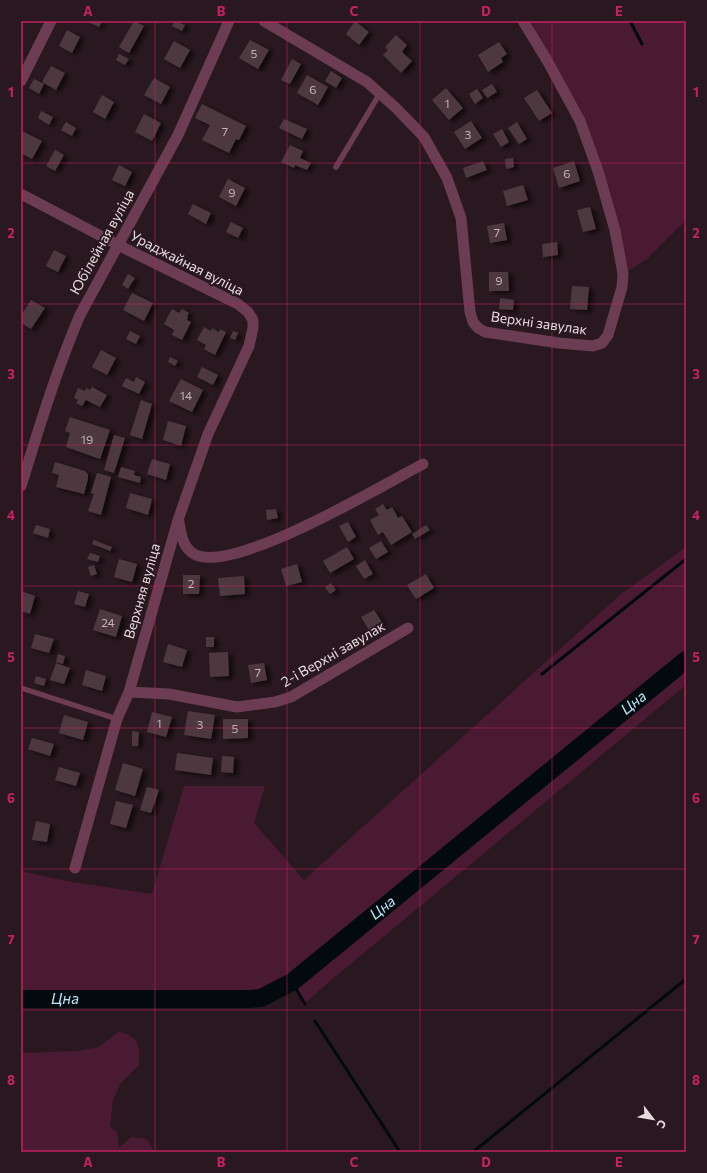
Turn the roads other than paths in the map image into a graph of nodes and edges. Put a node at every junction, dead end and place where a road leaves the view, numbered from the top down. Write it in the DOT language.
graph roads {
  1 [pos="51,21"];
  2 [pos="230,21"];
  3 [pos="264,21"];
  4 [pos="523,21"];
  5 [pos="21,81"];
  6 [pos="380,93"];
  7 [pos="336,167"];
  8 [pos="21,194"];
  9 [pos="118,244"];
  10 [pos="253,328"];
  11 [pos="423,464"];
  12 [pos="21,486"];
  13 [pos="178,520"];
  14 [pos="408,628"];
  15 [pos="21,688"];
  16 [pos="129,692"];
  17 [pos="117,719"];
  18 [pos="75,868"];
  1 -- 5 [label="street"];
  2 -- 9 [label="street, Юбілейная вуліца"];
  3 -- 6 [label="street, Верхні завулак"];
  4 -- 6 [label="street, Верхні завулак"];
  6 -- 7 [label="lane"];
  8 -- 9 [label="street, Ураджайная вуліца"];
  9 -- 10 [label="street, Ураджайная вуліца"];
  9 -- 12 [label="street, Юбілейная вуліца"];
  10 -- 13 [label="street, Верхняя вуліца"];
  11 -- 13 [label="street"];
  13 -- 16 [label="street, Верхняя вуліца"];
  14 -- 16 [label="street, 2-і Верхні завулак"];
  15 -- 17 [label="lane"];
  16 -- 17 [label="street, Верхняя вуліца"];
  17 -- 18 [label="street, Верхняя вуліца"];
}
